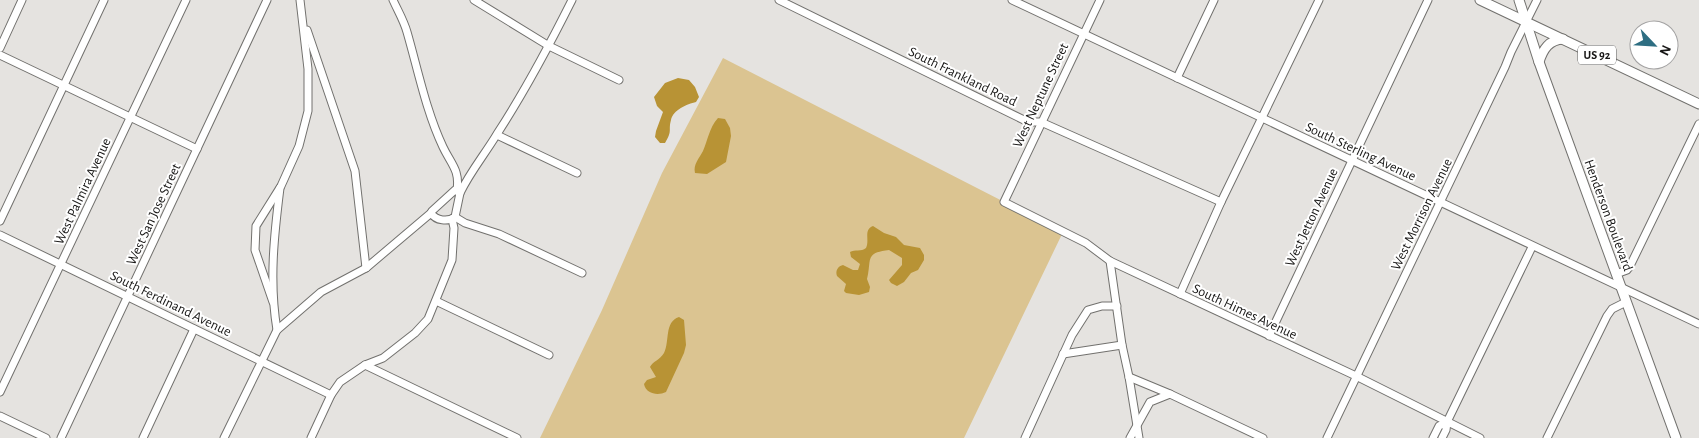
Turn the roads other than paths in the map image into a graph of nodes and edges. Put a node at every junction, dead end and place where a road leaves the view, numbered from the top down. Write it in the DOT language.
graph roads {
  1 [pos="22,0"];
  2 [pos="104,0"];
  3 [pos="186,0"];
  4 [pos="300,0"];
  5 [pos="393,0"];
  6 [pos="474,0"];
  7 [pos="572,0"];
  8 [pos="779,0"];
  9 [pos="1012,0"];
  10 [pos="1100,0"];
  11 [pos="1214,0"];
  12 [pos="1318,0"];
  13 [pos="1428,0"];
  14 [pos="1501,0"];
  15 [pos="1519,0"];
  16 [pos="1537,0"];
  17 [pos="265,1"];
  18 [pos="1484,2"];
  19 [pos="302,14"];
  20 [pos="1526,22"];
  21 [pos="1083,35"];
  22 [pos="1563,39"];
  23 [pos="549,46"];
  24 [pos="0,48"];
  25 [pos="0,55"];
  26 [pos="317,60"];
  27 [pos="1539,62"];
  28 [pos="308,66"];
  29 [pos="1176,78"];
  30 [pos="619,80"];
  31 [pos="64,85"];
  32 [pos="1699,104"];
  33 [pos="131,117"];
  34 [pos="1261,118"];
  35 [pos="1040,122"];
  36 [pos="1699,124"];
  37 [pos="497,135"];
  38 [pos="197,149"];
  39 [pos="1352,161"];
  40 [pos="577,173"];
  41 [pos="281,186"];
  42 [pos="459,192"];
  43 [pos="1004,202"];
  44 [pos="1221,202"];
  45 [pos="1441,203"];
  46 [pos="431,213"];
  47 [pos="454,218"];
  48 [pos="0,221"];
  49 [pos="0,235"];
  50 [pos="1532,246"];
  51 [pos="1110,261"];
  52 [pos="61,264"];
  53 [pos="366,268"];
  54 [pos="582,274"];
  55 [pos="1616,274"];
  56 [pos="1621,288"];
  57 [pos="1180,294"];
  58 [pos="128,296"];
  59 [pos="436,301"];
  60 [pos="274,302"];
  61 [pos="1626,302"];
  62 [pos="1117,306"];
  63 [pos="1699,324"];
  64 [pos="194,329"];
  65 [pos="277,330"];
  66 [pos="1269,336"];
  67 [pos="1122,345"];
  68 [pos="1063,354"];
  69 [pos="549,355"];
  70 [pos="261,360"];
  71 [pos="365,365"];
  72 [pos="1356,376"];
  73 [pos="1129,377"];
  74 [pos="0,392"];
  75 [pos="1170,394"];
  76 [pos="331,395"];
  77 [pos="0,416"];
  78 [pos="1447,422"];
  79 [pos="1137,424"];
  80 [pos="1244,429"];
  81 [pos="313,437"];
  82 [pos="46,438"];
  83 [pos="61,438"];
  84 [pos="143,438"];
  85 [pos="224,438"];
  86 [pos="517,438"];
  87 [pos="1025,438"];
  88 [pos="1130,438"];
  89 [pos="1139,438"];
  90 [pos="1244,438"];
  91 [pos="1264,438"];
  92 [pos="1327,438"];
  93 [pos="1433,438"];
  94 [pos="1442,438"];
  95 [pos="1480,438"];
  96 [pos="1547,438"];
  97 [pos="1676,438"];
  1 -- 24 [label="street"];
  2 -- 31 [label="street"];
  3 -- 33 [label="street, West Palmira Avenue"];
  4 -- 19 [label="street"];
  5 -- 42 [label="street"];
  6 -- 23 [label="street"];
  7 -- 23 [label="street"];
  8 -- 35 [label="street, South Frankland Road"];
  9 -- 21 [label="street, South Sterling Avenue"];
  10 -- 21 [label="street, West Neptune Street"];
  11 -- 29 [label="street"];
  12 -- 34 [label="street"];
  13 -- 39 [label="street, West Jetton Avenue"];
  14 -- 18 [label="main road"];
  15 -- 20 [label="main road, Henderson Boulevard"];
  16 -- 20 [label="street, West Morrison Avenue"];
  17 -- 38 [label="street, West San Jose Street"];
  18 -- 20 [label="main road, US 92"];
  19 -- 26 [label="street"];
  19 -- 28 [label="street"];
  20 -- 22 [label="main road, US 92"];
  20 -- 27 [label="main road, Henderson Boulevard"];
  20 -- 45 [label="street, West Morrison Avenue"];
  21 -- 29 [label="street, South Sterling Avenue"];
  21 -- 35 [label="street, West Neptune Street"];
  22 -- 27 [label="main road"];
  22 -- 32 [label="main road, US 92"];
  23 -- 30 [label="street"];
  23 -- 37 [label="street"];
  25 -- 31 [label="street"];
  26 -- 28 [label="street"];
  26 -- 53 [label="street"];
  27 -- 55 [label="main road, Henderson Boulevard"];
  28 -- 41 [label="street"];
  29 -- 34 [label="street, South Sterling Avenue"];
  31 -- 33 [label="street"];
  31 -- 48 [label="street"];
  33 -- 38 [label="street"];
  33 -- 52 [label="street, West Palmira Avenue"];
  34 -- 39 [label="street, South Sterling Avenue"];
  34 -- 44 [label="street"];
  35 -- 43 [label="street, West Neptune Street"];
  35 -- 44 [label="street, South Frankland Road"];
  36 -- 55 [label="street"];
  37 -- 40 [label="street"];
  37 -- 42 [label="street"];
  38 -- 58 [label="street, West San Jose Street"];
  39 -- 45 [label="street, South Sterling Avenue"];
  39 -- 66 [label="street, West Jetton Avenue"];
  41 -- 60 [label="street"];
  41 -- 60 [label="street"];
  42 -- 46 [label="street"];
  42 -- 47 [label="street"];
  43 -- 51 [label="street, South Himes Avenue"];
  44 -- 57 [label="street"];
  45 -- 50 [label="street, South Sterling Avenue"];
  45 -- 72 [label="street, West Morrison Avenue"];
  46 -- 47 [label="street"];
  46 -- 53 [label="street"];
  47 -- 54 [label="street"];
  47 -- 59 [label="street"];
  49 -- 52 [label="street, South Ferdinand Avenue"];
  50 -- 56 [label="street, South Sterling Avenue"];
  50 -- 78 [label="street"];
  51 -- 57 [label="street, South Himes Avenue"];
  51 -- 62 [label="street"];
  52 -- 58 [label="street, South Ferdinand Avenue"];
  52 -- 74 [label="street, West Palmira Avenue"];
  53 -- 65 [label="street"];
  55 -- 56 [label="main road, Henderson Boulevard"];
  56 -- 61 [label="main road, Henderson Boulevard"];
  56 -- 63 [label="street, South Sterling Avenue"];
  57 -- 66 [label="street, South Himes Avenue"];
  58 -- 64 [label="street, South Ferdinand Avenue"];
  58 -- 83 [label="street, West San Jose Street"];
  59 -- 69 [label="street"];
  59 -- 71 [label="street"];
  60 -- 65 [label="street"];
  61 -- 96 [label="street"];
  61 -- 97 [label="main road, Henderson Boulevard"];
  62 -- 67 [label="street"];
  62 -- 68 [label="street"];
  64 -- 70 [label="street, South Ferdinand Avenue"];
  64 -- 84 [label="street"];
  65 -- 70 [label="street"];
  66 -- 72 [label="street, South Himes Avenue"];
  67 -- 68 [label="street"];
  67 -- 73 [label="street"];
  68 -- 87 [label="street"];
  70 -- 76 [label="street, South Ferdinand Avenue"];
  70 -- 85 [label="street"];
  71 -- 76 [label="street"];
  71 -- 86 [label="street"];
  72 -- 78 [label="street, South Himes Avenue"];
  72 -- 92 [label="street, West Morrison Avenue"];
  73 -- 75 [label="street"];
  73 -- 79 [label="street"];
  75 -- 79 [label="street"];
  75 -- 80 [label="street"];
  76 -- 81 [label="street"];
  77 -- 82 [label="street"];
  78 -- 93 [label="street"];
  78 -- 94 [label="street"];
  78 -- 95 [label="street, South Himes Avenue"];
  79 -- 88 [label="street"];
  79 -- 89 [label="street"];
  80 -- 90 [label="street"];
  80 -- 91 [label="street"];
}
